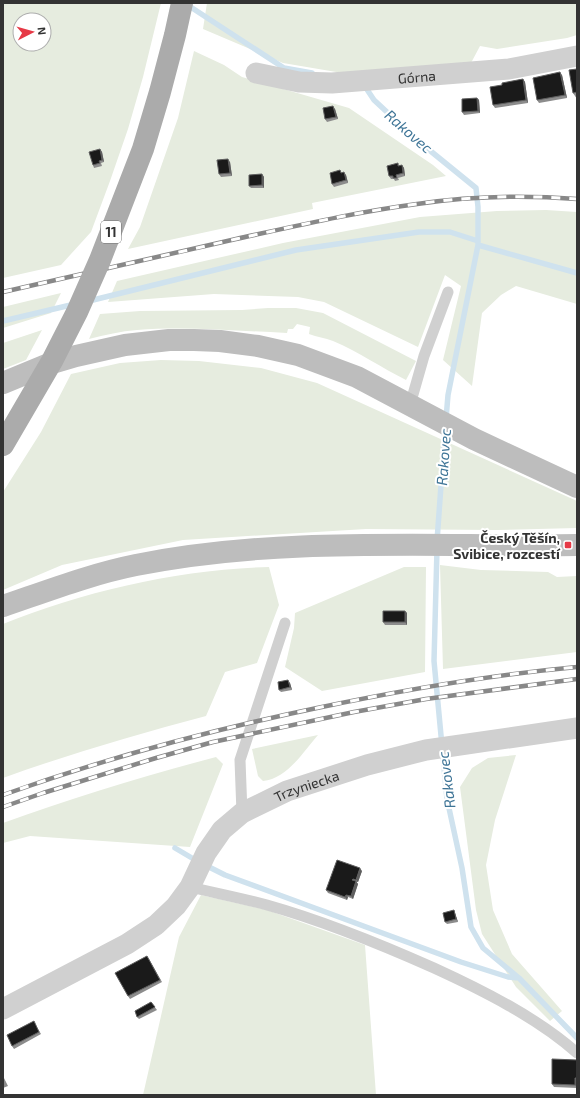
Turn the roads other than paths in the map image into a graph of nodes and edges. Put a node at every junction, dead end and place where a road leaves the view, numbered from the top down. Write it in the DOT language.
graph roads {
  1 [pos="182,3"];
  2 [pos="577,56"];
  3 [pos="256,73"];
  4 [pos="448,292"];
  5 [pos="3,383"];
  6 [pos="420,409"];
  7 [pos="3,445"];
  8 [pos="577,487"];
  9 [pos="577,545"];
  10 [pos="3,606"];
  11 [pos="285,623"];
  12 [pos="577,728"];
  13 [pos="242,813"];
  14 [pos="193,881"];
  15 [pos="3,1010"];
  16 [pos="577,1054"];
  1 -- 7 [label="main road, 11, bridge"];
  2 -- 3 [label="street, Górna"];
  4 -- 6 [label="lane"];
  5 -- 6 [label="main road"];
  6 -- 8 [label="main road"];
  9 -- 10 [label="main road"];
  11 -- 13 [label="lane"];
  12 -- 13 [label="street, Trzyniecka"];
  13 -- 14 [label="street, Trzyniecka"];
  14 -- 15 [label="street"];
  14 -- 16 [label="lane"];
}
